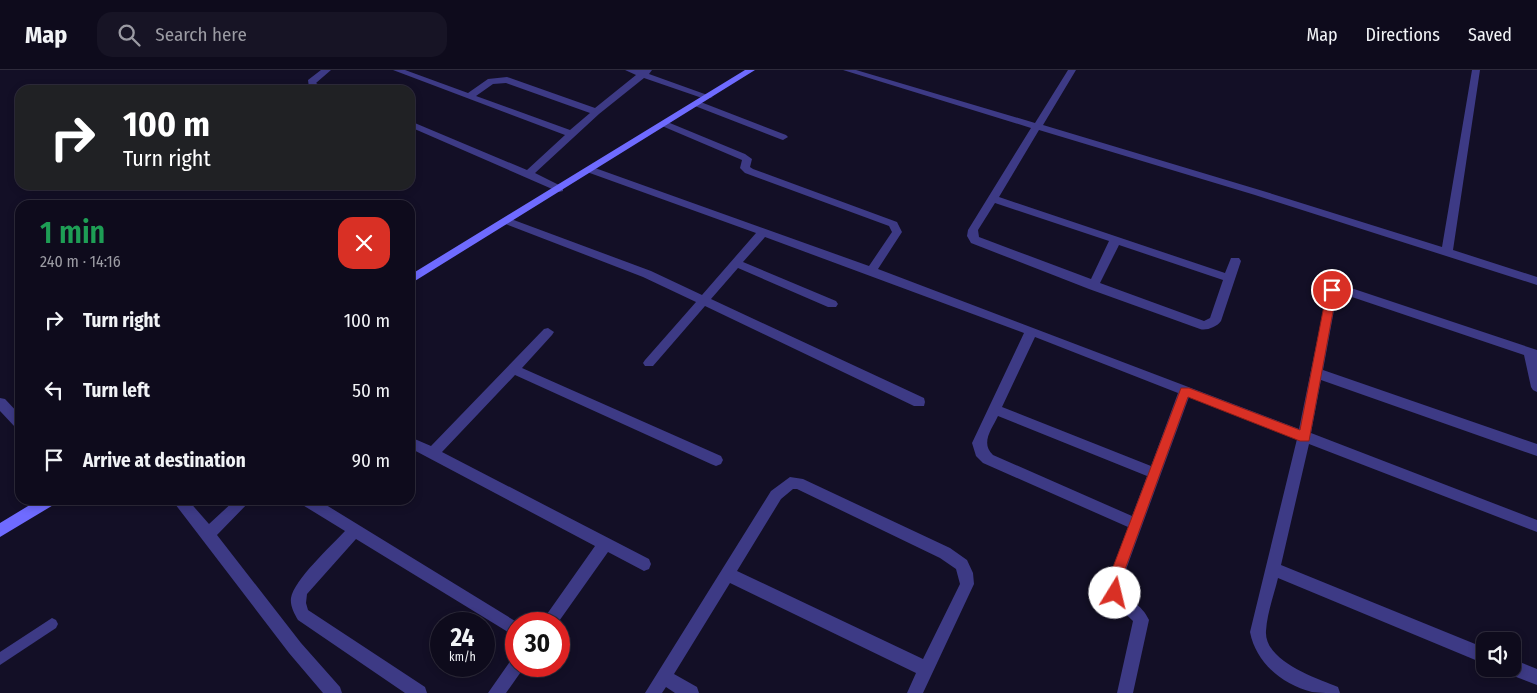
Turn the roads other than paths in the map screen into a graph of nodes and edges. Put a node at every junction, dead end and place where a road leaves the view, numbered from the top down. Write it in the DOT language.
graph roads {
  1 [pos="327,70"];
  2 [pos="397,70"];
  3 [pos="629,70"];
  4 [pos="751,70"];
  5 [pos="847,70"];
  6 [pos="1072,70"];
  7 [pos="1476,70"];
  8 [pos="644,72"];
  9 [pos="312,85"];
  10 [pos="469,96"];
  11 [pos="708,97"];
  12 [pos="698,104"];
  13 [pos="596,112"];
  14 [pos="665,124"];
  15 [pos="415,126"];
  16 [pos="1036,126"];
  17 [pos="572,134"];
  18 [pos="783,136"];
  19 [pos="591,170"];
  20 [pos="528,174"];
  21 [pos="559,189"];
  22 [pos="992,198"];
  23 [pos="508,220"];
  24 [pos="763,232"];
  25 [pos="1116,240"];
  26 [pos="1447,252"];
  27 [pos="1235,261"];
  28 [pos="736,263"];
  29 [pos="871,271"];
  30 [pos="415,274"];
  31 [pos="1229,278"];
  32 [pos="1537,281"];
  33 [pos="1093,286"];
  34 [pos="703,300"];
  35 [pos="832,304"];
  36 [pos="548,332"];
  37 [pos="1031,332"];
  38 [pos="1533,353"];
  39 [pos="649,363"];
  40 [pos="513,369"];
  41 [pos="1316,373"];
  42 [pos="1537,387"];
  43 [pos="1185,391"];
  44 [pos="919,402"];
  45 [pos="0,403"];
  46 [pos="995,408"];
  47 [pos="15,418"];
  48 [pos="1304,437"];
  49 [pos="415,445"];
  50 [pos="1537,450"];
  51 [pos="432,454"];
  52 [pos="716,460"];
  53 [pos="1154,473"];
  54 [pos="42,505"];
  55 [pos="183,505"];
  56 [pos="239,505"];
  57 [pos="314,505"];
  58 [pos="1135,524"];
  59 [pos="1537,526"];
  60 [pos="0,530"];
  61 [pos="355,530"];
  62 [pos="208,534"];
  63 [pos="605,544"];
  64 [pos="644,564"];
  65 [pos="1273,569"];
  66 [pos="727,574"];
  67 [pos="557,612"];
  68 [pos="505,623"];
  69 [pos="52,624"];
  70 [pos="1476,652"];
  71 [pos="0,659"];
  72 [pos="926,669"];
  73 [pos="1521,671"];
  74 [pos="508,677"];
  75 [pos="663,677"];
  76 [pos="1537,677"];
  77 [pos="334,693"];
  78 [pos="419,693"];
  79 [pos="496,693"];
  80 [pos="653,693"];
  81 [pos="691,693"];
  82 [pos="915,693"];
  83 [pos="1125,693"];
  84 [pos="1332,693"];
  1 -- 9 [label="street"];
  2 -- 10 [label="street"];
  3 -- 8 [label="street"];
  4 -- 11 [label="street"];
  5 -- 16 [label="street"];
  6 -- 16 [label="street"];
  7 -- 26 [label="street"];
  8 -- 11 [label="street"];
  8 -- 13 [label="street"];
  10 -- 13 [label="street"];
  10 -- 17 [label="street"];
  11 -- 12 [label="street"];
  12 -- 14 [label="street"];
  12 -- 18 [label="street"];
  13 -- 17 [label="street"];
  14 -- 19 [label="street"];
  14 -- 29 [label="street"];
  15 -- 20 [label="street"];
  16 -- 22 [label="street"];
  16 -- 26 [label="street"];
  17 -- 20 [label="street"];
  19 -- 21 [label="street"];
  19 -- 24 [label="street"];
  20 -- 21 [label="street"];
  21 -- 23 [label="street"];
  22 -- 25 [label="street"];
  22 -- 33 [label="street"];
  23 -- 30 [label="street"];
  23 -- 34 [label="street"];
  24 -- 28 [label="street"];
  24 -- 29 [label="street"];
  25 -- 31 [label="street"];
  25 -- 33 [label="street"];
  26 -- 32 [label="street"];
  27 -- 31 [label="street"];
  28 -- 34 [label="street"];
  28 -- 35 [label="street"];
  29 -- 37 [label="street"];
  31 -- 33 [label="street"];
  34 -- 39 [label="street"];
  34 -- 44 [label="street"];
  36 -- 40 [label="street"];
  37 -- 43 [label="street"];
  37 -- 46 [label="street"];
  38 -- 41 [label="street"];
  38 -- 42 [label="street"];
  40 -- 51 [label="street"];
  40 -- 52 [label="street"];
  41 -- 48 [label="street"];
  41 -- 50 [label="street"];
  43 -- 48 [label="street"];
  43 -- 53 [label="street"];
  45 -- 47 [label="street"];
  46 -- 53 [label="street"];
  46 -- 58 [label="street"];
  48 -- 59 [label="street"];
  48 -- 65 [label="street"];
  49 -- 51 [label="street"];
  51 -- 63 [label="street"];
  53 -- 58 [label="street"];
  54 -- 60 [label="street"];
  55 -- 62 [label="street"];
  56 -- 62 [label="street"];
  57 -- 61 [label="street"];
  58 -- 83 [label="street"];
  61 -- 68 [label="street"];
  61 -- 78 [label="street"];
  62 -- 77 [label="street"];
  63 -- 64 [label="street"];
  63 -- 67 [label="street"];
  65 -- 70 [label="street"];
  65 -- 84 [label="street"];
  66 -- 72 [label="street"];
  66 -- 72 [label="street"];
  66 -- 75 [label="street"];
  69 -- 71 [label="lane"];
  72 -- 82 [label="street"];
  73 -- 76 [label="street"];
  74 -- 79 [label="street"];
  75 -- 80 [label="street"];
  75 -- 81 [label="street"];
}
